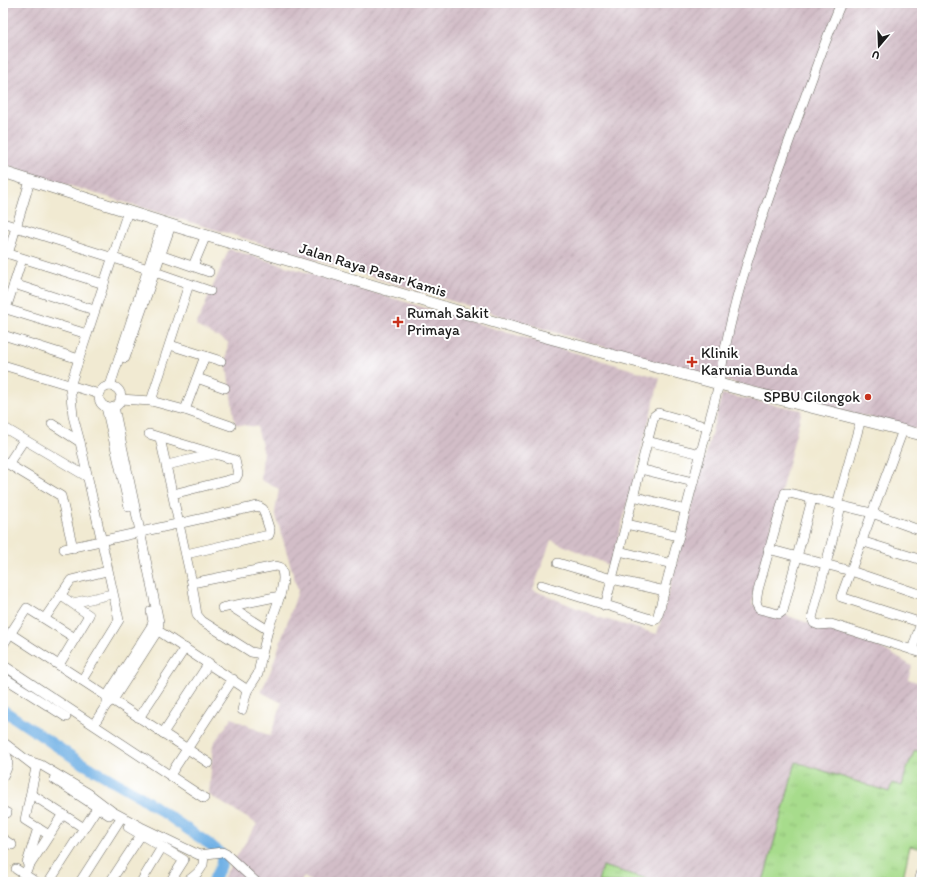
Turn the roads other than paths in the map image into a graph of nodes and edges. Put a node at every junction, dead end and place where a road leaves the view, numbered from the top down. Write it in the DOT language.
graph roads {
  1 [pos="841,3"];
  2 [pos="3,172"];
  3 [pos="30,181"];
  4 [pos="128,211"];
  5 [pos="3,222"];
  6 [pos="167,223"];
  7 [pos="16,227"];
  8 [pos="206,235"];
  9 [pos="5,253"];
  10 [pos="22,258"];
  11 [pos="112,258"];
  12 [pos="157,258"];
  13 [pos="193,266"];
  14 [pos="151,270"];
  15 [pos="209,272"];
  16 [pos="14,284"];
  17 [pos="104,284"];
  18 [pos="189,284"];
  19 [pos="210,291"];
  20 [pos="5,308"];
  21 [pos="94,310"];
  22 [pos="86,334"];
  23 [pos="3,335"];
  24 [pos="170,345"];
  25 [pos="205,356"];
  26 [pos="79,359"];
  27 [pos="221,361"];
  28 [pos="3,364"];
  29 [pos="197,378"];
  30 [pos="719,384"];
  31 [pos="70,386"];
  32 [pos="112,387"];
  33 [pos="225,388"];
  34 [pos="99,394"];
  35 [pos="120,399"];
  36 [pos="151,401"];
  37 [pos="110,407"];
  38 [pos="185,410"];
  39 [pos="861,419"];
  40 [pos="52,424"];
  41 [pos="231,426"];
  42 [pos="3,427"];
  43 [pos="708,427"];
  44 [pos="903,430"];
  45 [pos="149,434"];
  46 [pos="922,435"];
  47 [pos="160,438"];
  48 [pos="24,440"];
  49 [pos="647,441"];
  50 [pos="80,442"];
  51 [pos="214,454"];
  52 [pos="701,454"];
  53 [pos="6,463"];
  54 [pos="166,465"];
  55 [pos="640,469"];
  56 [pos="86,476"];
  57 [pos="693,482"];
  58 [pos="173,494"];
  59 [pos="633,496"];
  60 [pos="812,499"];
  61 [pos="839,505"];
  62 [pos="686,510"];
  63 [pos="872,514"];
  64 [pos="179,523"];
  65 [pos="626,524"];
  66 [pos="922,531"];
  67 [pos="138,532"];
  68 [pos="679,536"];
  69 [pos="861,541"];
  70 [pos="102,542"];
  71 [pos="768,549"];
  72 [pos="619,550"];
  73 [pos="186,554"];
  74 [pos="797,557"];
  75 [pos="922,560"];
  76 [pos="558,563"];
  77 [pos="672,564"];
  78 [pos="826,565"];
  79 [pos="107,571"];
  80 [pos="851,571"];
  81 [pos="612,579"];
  82 [pos="192,583"];
  83 [pos="540,585"];
  84 [pos="665,591"];
  85 [pos="112,594"];
  86 [pos="60,595"];
  87 [pos="922,595"];
  88 [pos="280,596"];
  89 [pos="73,603"];
  90 [pos="605,606"];
  91 [pos="44,618"];
  92 [pos="922,622"];
  93 [pos="155,628"];
  94 [pos="268,630"];
  95 [pos="11,634"];
  96 [pos="75,638"];
  97 [pos="3,645"];
  98 [pos="185,648"];
  99 [pos="912,650"];
  100 [pos="922,653"];
  101 [pos="262,654"];
  102 [pos="209,663"];
  103 [pos="3,665"];
  104 [pos="59,665"];
  105 [pos="3,677"];
  106 [pos="233,679"];
  107 [pos="82,680"];
  108 [pos="247,691"];
  109 [pos="109,700"];
  110 [pos="242,710"];
  111 [pos="66,717"];
  112 [pos="140,718"];
  113 [pos="94,724"];
  114 [pos="163,733"];
  115 [pos="3,742"];
  116 [pos="187,749"];
  117 [pos="3,751"];
  118 [pos="29,761"];
  119 [pos="209,763"];
  120 [pos="36,768"];
  121 [pos="170,775"];
  122 [pos="3,776"];
  123 [pos="31,794"];
  124 [pos="204,798"];
  125 [pos="97,808"];
  126 [pos="62,814"];
  127 [pos="119,821"];
  128 [pos="38,828"];
  129 [pos="84,828"];
  130 [pos="141,834"];
  131 [pos="49,835"];
  132 [pos="3,839"];
  133 [pos="12,845"];
  134 [pos="162,847"];
  135 [pos="206,855"];
  136 [pos="922,871"];
  137 [pos="20,872"];
  138 [pos="36,882"];
  139 [pos="49,882"];
  140 [pos="80,882"];
  141 [pos="110,882"];
  142 [pos="141,882"];
  143 [pos="170,882"];
  144 [pos="186,882"];
  145 [pos="256,882"];
  146 [pos="919,882"];
  1 -- 30 [label="street"];
  2 -- 3 [label="main road, Jalan Raya Pasar Kamis"];
  3 -- 4 [label="main road, Jalan Raya Pasar Kamis"];
  3 -- 7 [label="street"];
  4 -- 6 [label="main road, Jalan Raya Pasar Kamis"];
  4 -- 11 [label="street"];
  5 -- 7 [label="street"];
  6 -- 8 [label="main road, Jalan Raya Pasar Kamis"];
  6 -- 12 [label="street"];
  7 -- 9 [label="street"];
  7 -- 11 [label="street"];
  8 -- 13 [label="street"];
  8 -- 30 [label="main road, Jalan Raya Pasar Kamis"];
  9 -- 10 [label="street"];
  10 -- 16 [label="street"];
  10 -- 17 [label="street"];
  11 -- 14 [label="street"];
  11 -- 17 [label="street"];
  12 -- 13 [label="street"];
  12 -- 14 [label="street"];
  13 -- 15 [label="street"];
  14 -- 18 [label="street"];
  14 -- 32 [label="street"];
  16 -- 20 [label="street"];
  16 -- 21 [label="street"];
  17 -- 21 [label="street"];
  18 -- 19 [label="street"];
  18 -- 24 [label="street"];
  20 -- 22 [label="street"];
  21 -- 22 [label="street"];
  22 -- 26 [label="street"];
  23 -- 26 [label="street"];
  24 -- 25 [label="street"];
  24 -- 36 [label="street"];
  25 -- 27 [label="street"];
  25 -- 29 [label="street"];
  26 -- 31 [label="street"];
  28 -- 31 [label="street"];
  29 -- 33 [label="street"];
  29 -- 38 [label="street"];
  30 -- 39 [label="main road, Jalan Raya Pasar Kamis"];
  30 -- 43 [label="street"];
  31 -- 34 [label="street"];
  31 -- 50 [label="street"];
  32 -- 34 [label="street"];
  32 -- 35 [label="street"];
  34 -- 37 [label="street"];
  35 -- 36 [label="street"];
  35 -- 37 [label="street"];
  36 -- 38 [label="street"];
  37 -- 67 [label="street"];
  38 -- 41 [label="street"];
  39 -- 44 [label="main road, Jalan Raya Pasar Kamis"];
  39 -- 61 [label="street"];
  40 -- 50 [label="street"];
  42 -- 48 [label="street"];
  43 -- 49 [label="street"];
  43 -- 52 [label="street"];
  44 -- 46 [label="main road, Jalan Raya Pasar Kamis"];
  44 -- 63 [label="street"];
  45 -- 47 [label="street"];
  47 -- 51 [label="street"];
  47 -- 54 [label="street"];
  48 -- 53 [label="street"];
  48 -- 56 [label="street"];
  49 -- 52 [label="street"];
  49 -- 55 [label="street"];
  50 -- 56 [label="street"];
  51 -- 54 [label="street"];
  51 -- 58 [label="street"];
  52 -- 57 [label="street"];
  53 -- 70 [label="street"];
  54 -- 58 [label="street"];
  55 -- 57 [label="street"];
  55 -- 59 [label="street"];
  56 -- 70 [label="street"];
  57 -- 62 [label="street"];
  58 -- 64 [label="street"];
  59 -- 62 [label="street"];
  59 -- 65 [label="street"];
  60 -- 61 [label="street"];
  60 -- 71 [label="street"];
  60 -- 74 [label="street"];
  61 -- 63 [label="street"];
  61 -- 78 [label="street"];
  62 -- 68 [label="street"];
  63 -- 66 [label="street"];
  63 -- 69 [label="street"];
  64 -- 67 [label="street"];
  64 -- 73 [label="street"];
  64 -- 73 [label="street"];
  65 -- 68 [label="street"];
  65 -- 72 [label="street"];
  67 -- 70 [label="street"];
  67 -- 93 [label="street"];
  68 -- 77 [label="street"];
  69 -- 75 [label="street"];
  69 -- 80 [label="street"];
  70 -- 79 [label="street"];
  71 -- 74 [label="street"];
  71 -- 74 [label="street"];
  72 -- 77 [label="street"];
  72 -- 81 [label="street"];
  73 -- 82 [label="street"];
  74 -- 78 [label="street"];
  76 -- 81 [label="street"];
  77 -- 84 [label="street"];
  78 -- 80 [label="street"];
  78 -- 99 [label="street"];
  79 -- 85 [label="street"];
  79 -- 86 [label="street"];
  80 -- 87 [label="street"];
  80 -- 92 [label="street"];
  81 -- 84 [label="street"];
  81 -- 90 [label="street"];
  82 -- 88 [label="street"];
  82 -- 101 [label="street"];
  83 -- 90 [label="street"];
  84 -- 90 [label="street"];
  85 -- 89 [label="street"];
  85 -- 107 [label="street"];
  86 -- 89 [label="street"];
  86 -- 91 [label="street"];
  88 -- 94 [label="street"];
  88 -- 94 [label="street"];
  89 -- 96 [label="street"];
  91 -- 95 [label="street"];
  91 -- 96 [label="street"];
  92 -- 99 [label="street"];
  93 -- 98 [label="street"];
  93 -- 109 [label="street"];
  94 -- 101 [label="street"];
  95 -- 97 [label="street"];
  95 -- 104 [label="street"];
  96 -- 104 [label="street"];
  98 -- 102 [label="street"];
  98 -- 112 [label="street"];
  99 -- 100 [label="street"];
  101 -- 108 [label="street"];
  102 -- 106 [label="street"];
  102 -- 114 [label="street"];
  103 -- 113 [label="street"];
  104 -- 107 [label="street"];
  105 -- 111 [label="street"];
  106 -- 108 [label="street"];
  106 -- 116 [label="street"];
  107 -- 109 [label="street"];
  108 -- 110 [label="street"];
  109 -- 112 [label="street"];
  109 -- 113 [label="street"];
  112 -- 114 [label="street"];
  113 -- 121 [label="street"];
  114 -- 116 [label="street"];
  115 -- 118 [label="street"];
  116 -- 119 [label="street"];
  116 -- 121 [label="street"];
  117 -- 122 [label="street"];
  118 -- 120 [label="street"];
  118 -- 135 [label="street"];
  120 -- 123 [label="street"];
  120 -- 125 [label="street"];
  121 -- 124 [label="street"];
  123 -- 126 [label="street"];
  123 -- 128 [label="street"];
  125 -- 127 [label="street"];
  125 -- 129 [label="street"];
  126 -- 129 [label="street"];
  126 -- 131 [label="street"];
  127 -- 130 [label="street"];
  127 -- 140 [label="street"];
  128 -- 131 [label="street"];
  128 -- 137 [label="street"];
  129 -- 139 [label="street"];
  130 -- 134 [label="street"];
  130 -- 141 [label="street"];
  131 -- 137 [label="street"];
  132 -- 133 [label="street"];
  134 -- 142 [label="street"];
  134 -- 143 [label="street"];
  135 -- 144 [label="street"];
  135 -- 145 [label="street"];
  136 -- 146 [label="street"];
  137 -- 138 [label="street"];
}
